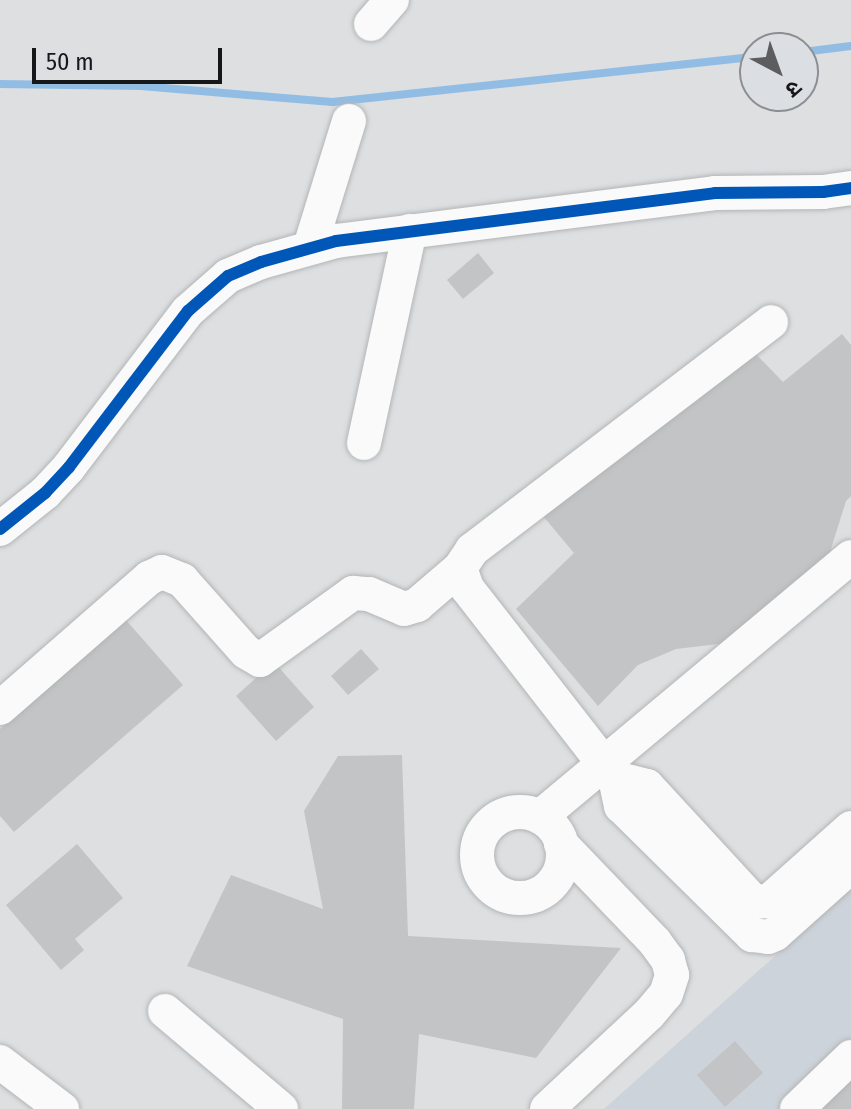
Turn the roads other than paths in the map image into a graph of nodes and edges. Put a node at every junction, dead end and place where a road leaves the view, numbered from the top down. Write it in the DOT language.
graph roads {
  1 [pos="349,121"];
  2 [pos="851,188"];
  3 [pos="410,231"];
  4 [pos="310,247"];
  5 [pos="771,322"];
  6 [pos="364,443"];
  7 [pos="0,529"];
  8 [pos="851,557"];
  9 [pos="460,568"];
  10 [pos="0,708"];
  11 [pos="609,771"];
  12 [pos="851,828"];
  13 [pos="851,866"];
  14 [pos="165,1011"];
  15 [pos="851,1057"];
  16 [pos="0,1062"];
  17 [pos="270,1106"];
  18 [pos="62,1109"];
  19 [pos="547,1109"];
  20 [pos="797,1109"];
  1 -- 4 [label="street"];
  2 -- 3 [label="street"];
  3 -- 4 [label="street"];
  3 -- 6 [label="street"];
  4 -- 7 [label="street"];
  5 -- 9 [label="street"];
  8 -- 11 [label="street"];
  9 -- 10 [label="street"];
  9 -- 11 [label="street"];
  11 -- 12 [label="street"];
  11 -- 13 [label="street"];
  11 -- 19 [label="street"];
  14 -- 17 [label="street"];
  15 -- 20 [label="street"];
  16 -- 18 [label="street"];
}
